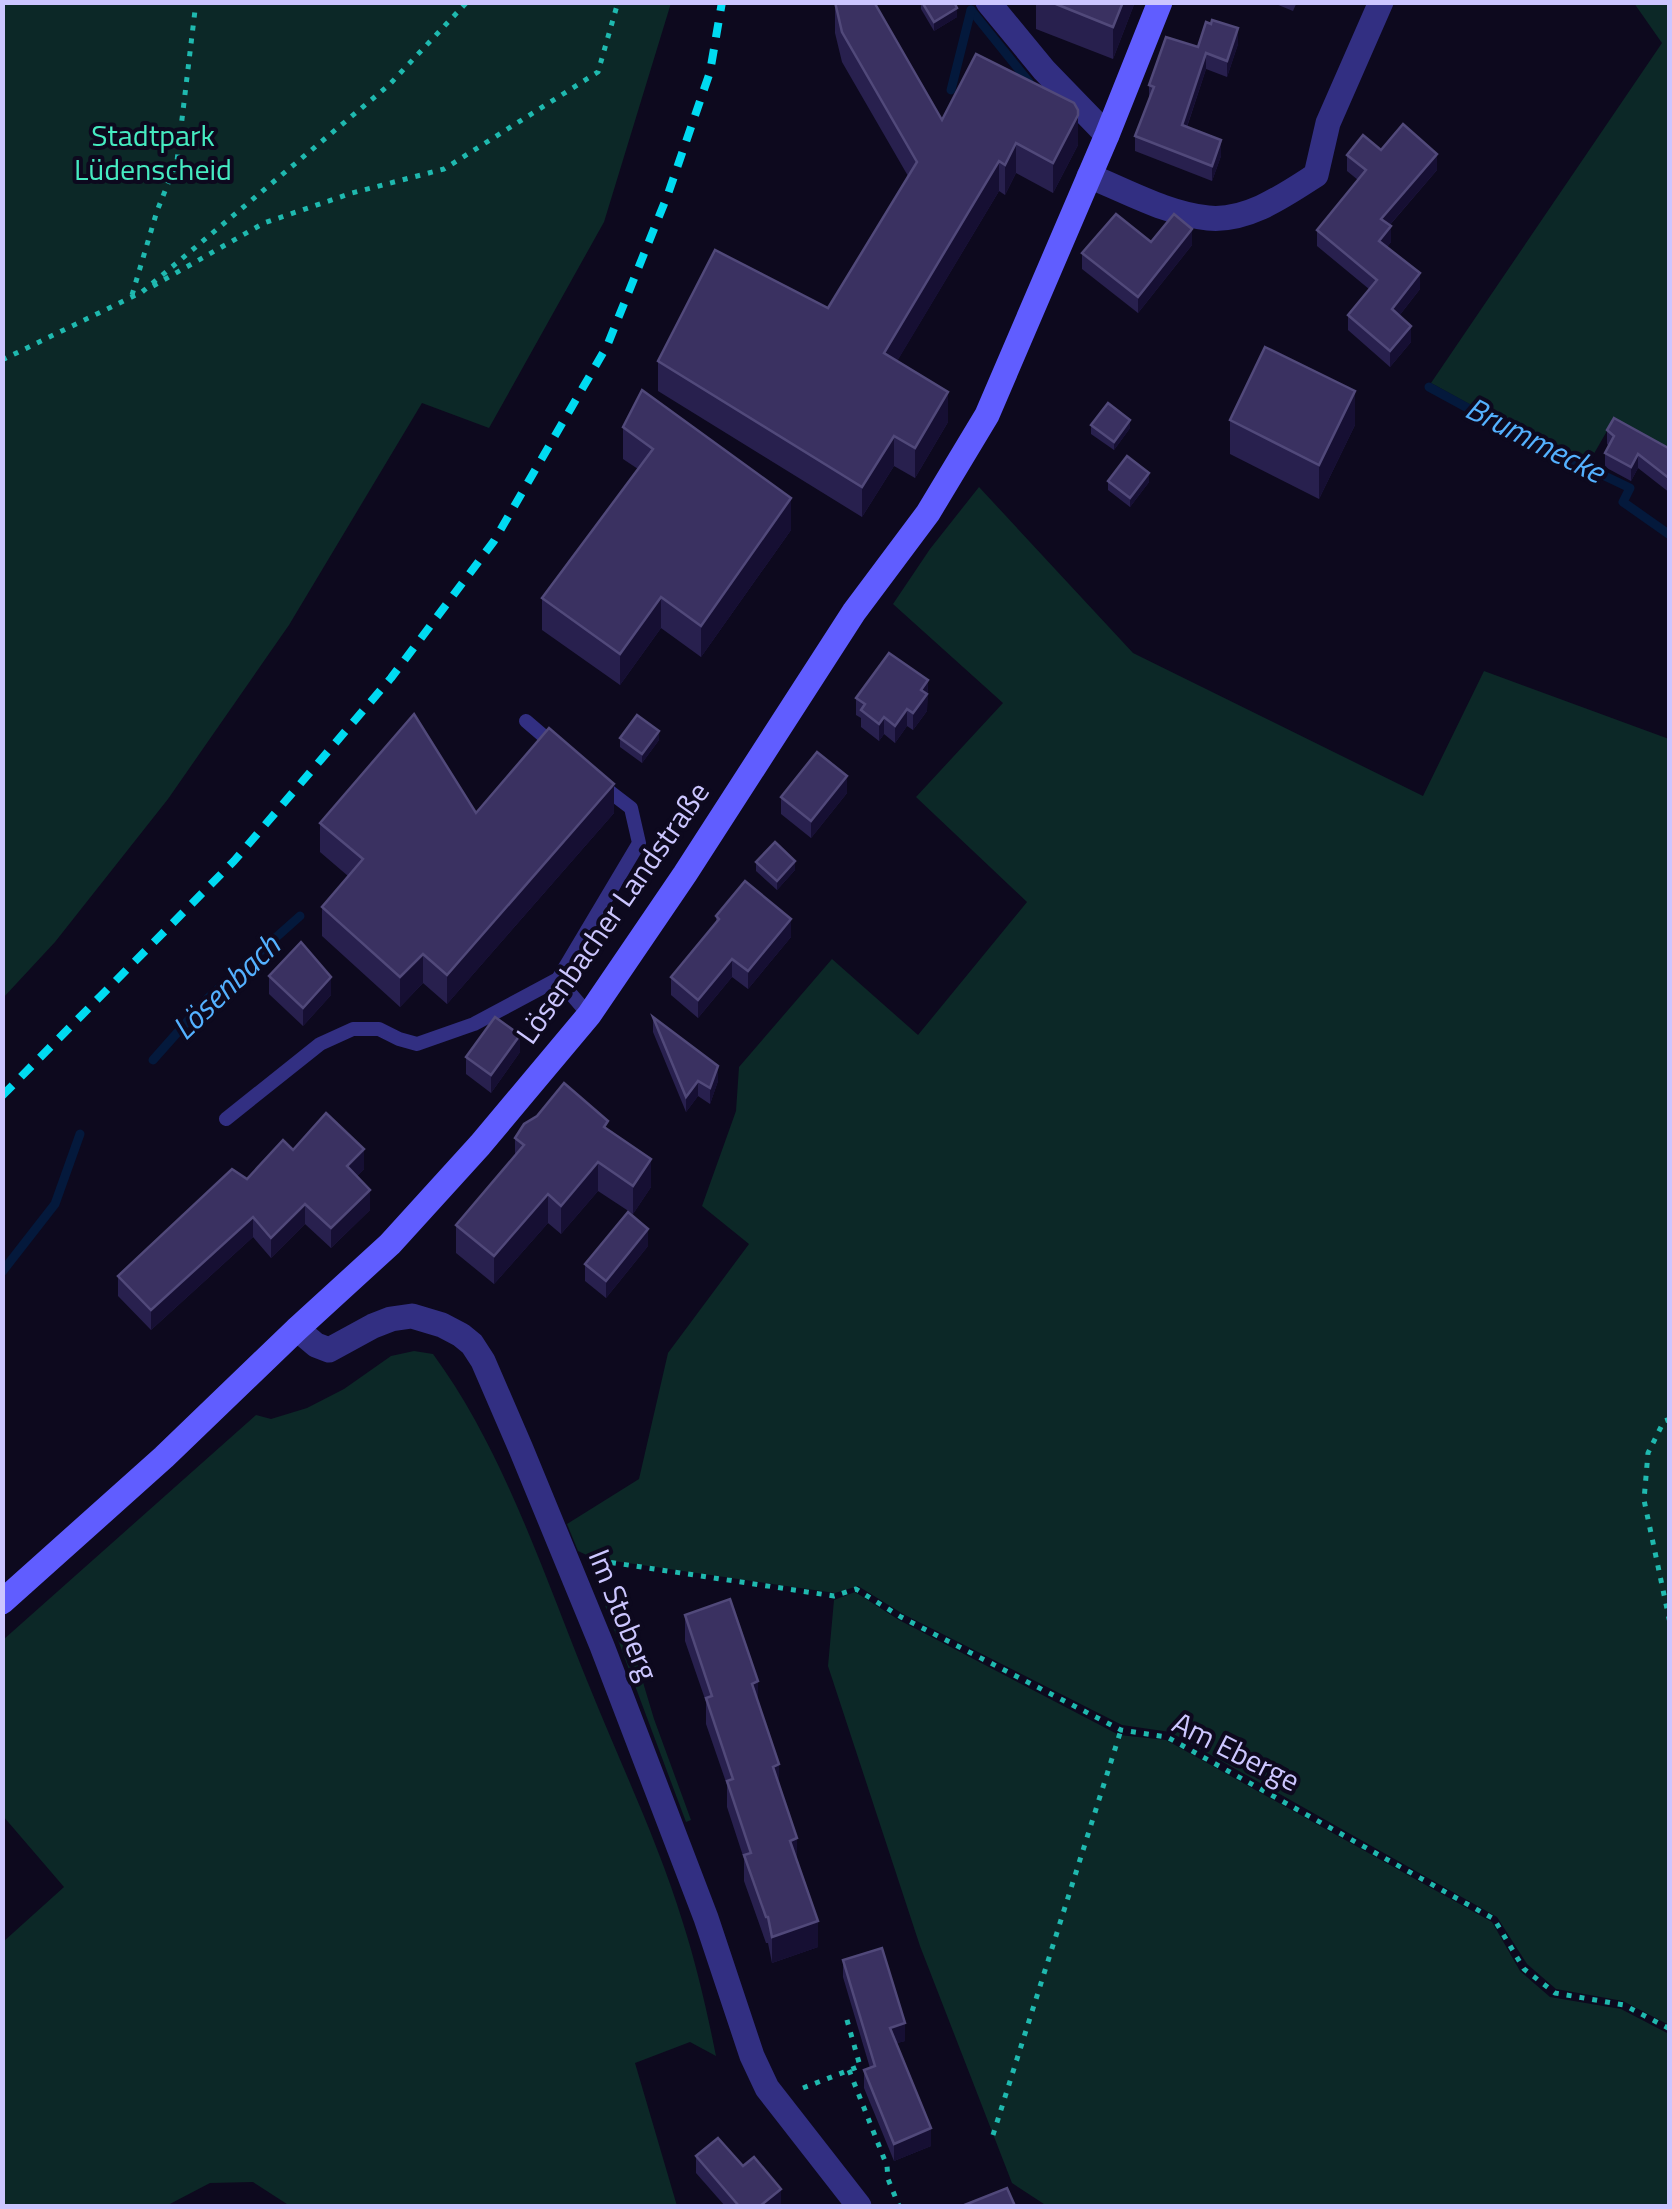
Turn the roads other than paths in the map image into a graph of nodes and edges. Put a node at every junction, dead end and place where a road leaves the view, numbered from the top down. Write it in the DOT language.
graph roads {
  1 [pos="988,2"];
  2 [pos="1160,2"];
  3 [pos="1381,2"];
  4 [pos="1107,135"];
  5 [pos="1089,176"];
  6 [pos="526,721"];
  7 [pos="570,758"];
  8 [pos="584,771"];
  9 [pos="558,979"];
  10 [pos="589,1015"];
  11 [pos="226,1119"];
  12 [pos="297,1329"];
  13 [pos="2,1602"];
  14 [pos="859,2206"];
  1 -- 4 [label="street"];
  2 -- 4 [label="main road, Lösenbacher Landstraße"];
  3 -- 5 [label="street"];
  4 -- 5 [label="main road, Lösenbacher Landstraße"];
  5 -- 10 [label="main road, Lösenbacher Landstraße"];
  6 -- 7 [label="lane"];
  8 -- 9 [label="lane"];
  9 -- 10 [label="lane"];
  9 -- 11 [label="lane"];
  10 -- 12 [label="main road, Lösenbacher Landstraße"];
  12 -- 13 [label="main road, Lösenbacher Landstraße"];
  12 -- 14 [label="street, Im Stoberg"];
}
